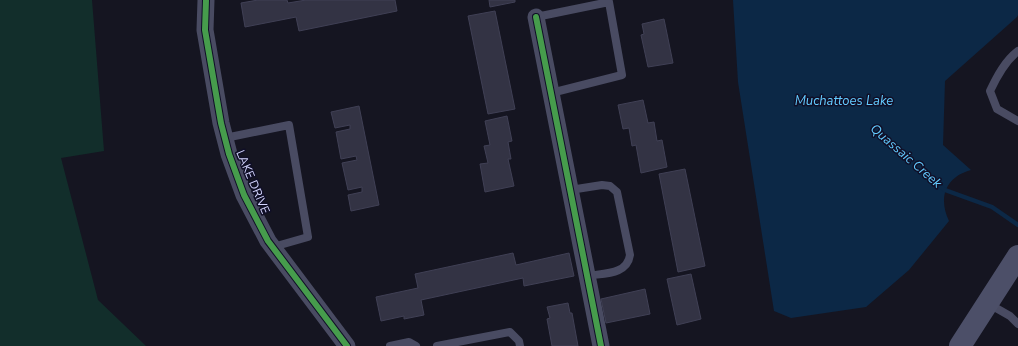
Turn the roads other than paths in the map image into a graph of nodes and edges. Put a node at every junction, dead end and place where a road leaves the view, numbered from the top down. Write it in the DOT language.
graph roads {
  1 [pos="206,0"];
  2 [pos="536,17"];
  3 [pos="1018,51"];
  4 [pos="551,93"];
  5 [pos="1018,121"];
  6 [pos="225,138"];
  7 [pos="570,190"];
  8 [pos="273,247"];
  9 [pos="1018,256"];
  10 [pos="587,276"];
  11 [pos="988,303"];
  12 [pos="1018,324"];
  13 [pos="964,345"];
  14 [pos="347,346"];
  15 [pos="390,346"];
  16 [pos="416,346"];
  17 [pos="438,346"];
  18 [pos="520,346"];
  19 [pos="601,346"];
  1 -- 6 [label="street, LAKE DRIVE"];
  2 -- 4 [label="street"];
  2 -- 4 [label="lane"];
  3 -- 5 [label="lane"];
  4 -- 7 [label="street"];
  6 -- 8 [label="street, LAKE DRIVE"];
  6 -- 8 [label="lane"];
  7 -- 10 [label="street"];
  7 -- 10 [label="lane"];
  8 -- 14 [label="street, LAKE DRIVE"];
  9 -- 11 [label="main road"];
  10 -- 19 [label="street"];
  11 -- 12 [label="lane"];
  11 -- 13 [label="main road"];
  15 -- 16 [label="lane"];
  17 -- 18 [label="lane"];
}
